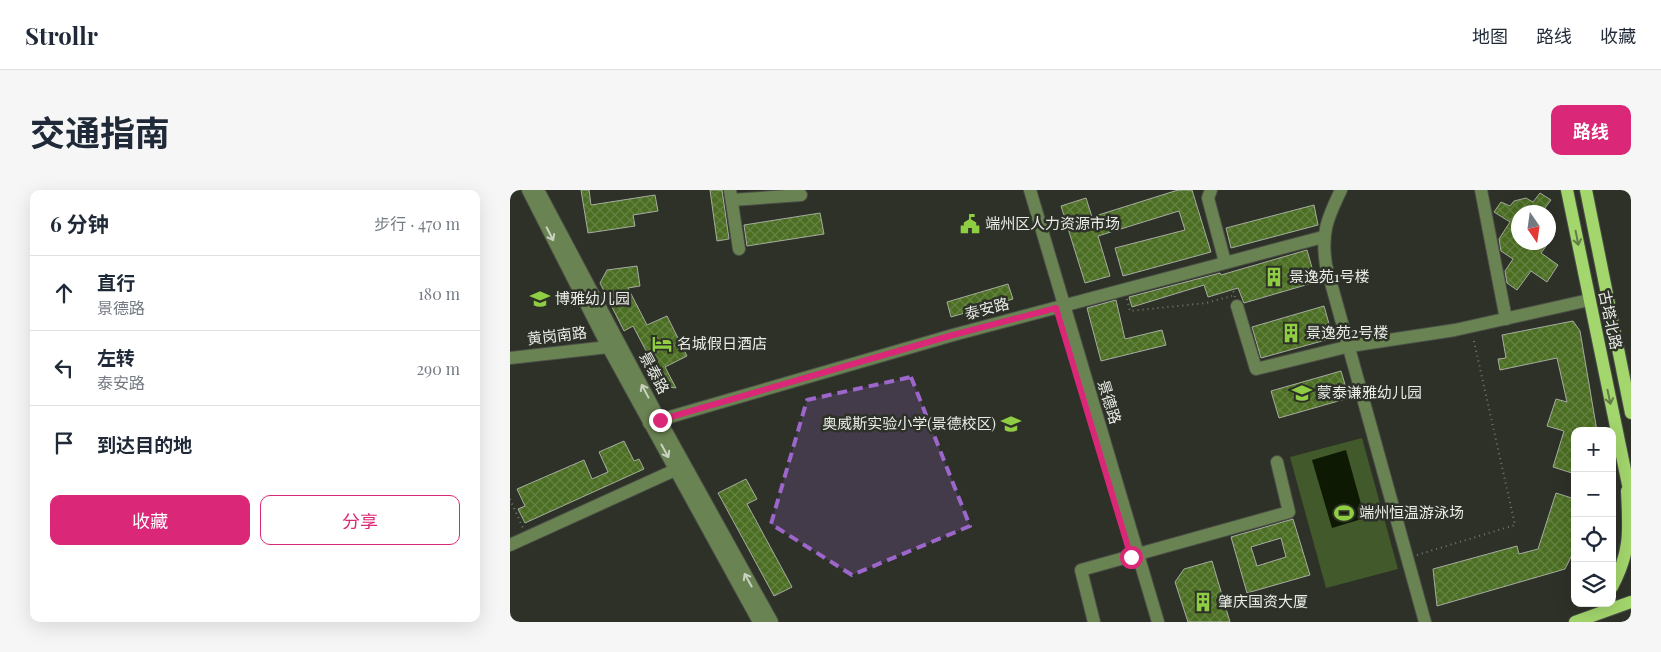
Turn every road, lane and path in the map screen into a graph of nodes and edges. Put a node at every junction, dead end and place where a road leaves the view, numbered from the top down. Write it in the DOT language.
graph roads {
  1 [pos="528,190"];
  2 [pos="538,190"];
  3 [pos="1024,190"];
  4 [pos="1030,190"];
  5 [pos="1211,190"];
  6 [pos="1341,190"];
  7 [pos="1481,190"];
  8 [pos="1567,190"];
  9 [pos="1586,190"];
  10 [pos="731,195"];
  11 [pos="801,195"];
  12 [pos="1323,237"];
  13 [pos="740,249"];
  14 [pos="1225,262"];
  15 [pos="1125,290"];
  16 [pos="1589,300"];
  17 [pos="1236,301"];
  18 [pos="1060,307"];
  19 [pos="1506,319"];
  20 [pos="1471,327"];
  21 [pos="1350,346"];
  22 [pos="608,347"];
  23 [pos="510,358"];
  24 [pos="1631,413"];
  25 [pos="1631,417"];
  26 [pos="655,421"];
  27 [pos="1615,422"];
  28 [pos="1277,462"];
  29 [pos="675,470"];
  30 [pos="1627,486"];
  31 [pos="510,499"];
  32 [pos="1631,499"];
  33 [pos="527,536"];
  34 [pos="510,545"];
  35 [pos="1135,556"];
  36 [pos="1408,558"];
  37 [pos="1616,579"];
  38 [pos="1631,602"];
  39 [pos="1595,607"];
  40 [pos="1580,620"];
  41 [pos="759,622"];
  42 [pos="772,622"];
  43 [pos="1094,622"];
  44 [pos="1150,622"];
  45 [pos="1158,622"];
  46 [pos="1425,622"];
  1 -- 22 [label="street, one-way"];
  26 -- 2 [label="street, 景泰路, one-way"];
  3 -- 18 [label="street, 景德路"];
  4 -- 18 [label="street, 景德路"];
  5 -- 14 [label="street"];
  6 -- 12 [label="street"];
  7 -- 19 [label="street"];
  8 -- 16 [label="main road, 古塔北路, one-way"];
  9 -- 24 [label="main road, 古塔北路"];
  10 -- 11 [label="street"];
  10 -- 13 [label="street"];
  12 -- 14 [label="street, 泰安路"];
  12 -- 21 [label="street"];
  14 -- 15 [label="street, 泰安路"];
  14 -- 17 [label="path"];
  15 -- 17 [label="path"];
  15 -- 18 [label="street, 泰安路"];
  16 -- 19 [label="street"];
  16 -- 27 [label="main road, 古塔北路, one-way"];
  17 -- 21 [label="street"];
  18 -- 26 [label="street, 泰安路"];
  18 -- 35 [label="street, 景德路"];
  19 -- 20 [label="street"];
  20 -- 21 [label="street"];
  20 -- 36 [label="path"];
  21 -- 36 [label="street"];
  22 -- 23 [label="street, 黄岗南路"];
  22 -- 26 [label="street"];
  25 -- 27 [label="main road"];
  26 -- 29 [label="street, one-way"];
  42 -- 26 [label="street, 景泰路, one-way"];
  27 -- 30 [label="main road, 古塔北路"];
  28 -- 35 [label="street"];
  29 -- 33 [label="street"];
  29 -- 41 [label="street"];
  30 -- 32 [label="main road"];
  30 -- 37 [label="main road"];
  31 -- 33 [label="path"];
  33 -- 34 [label="street"];
  35 -- 43 [label="street"];
  35 -- 44 [label="street, 景德路"];
  35 -- 45 [label="street, 景德路"];
  36 -- 46 [label="street"];
  38 -- 40 [label="main road"];
  39 -- 40 [label="main road"];
}
